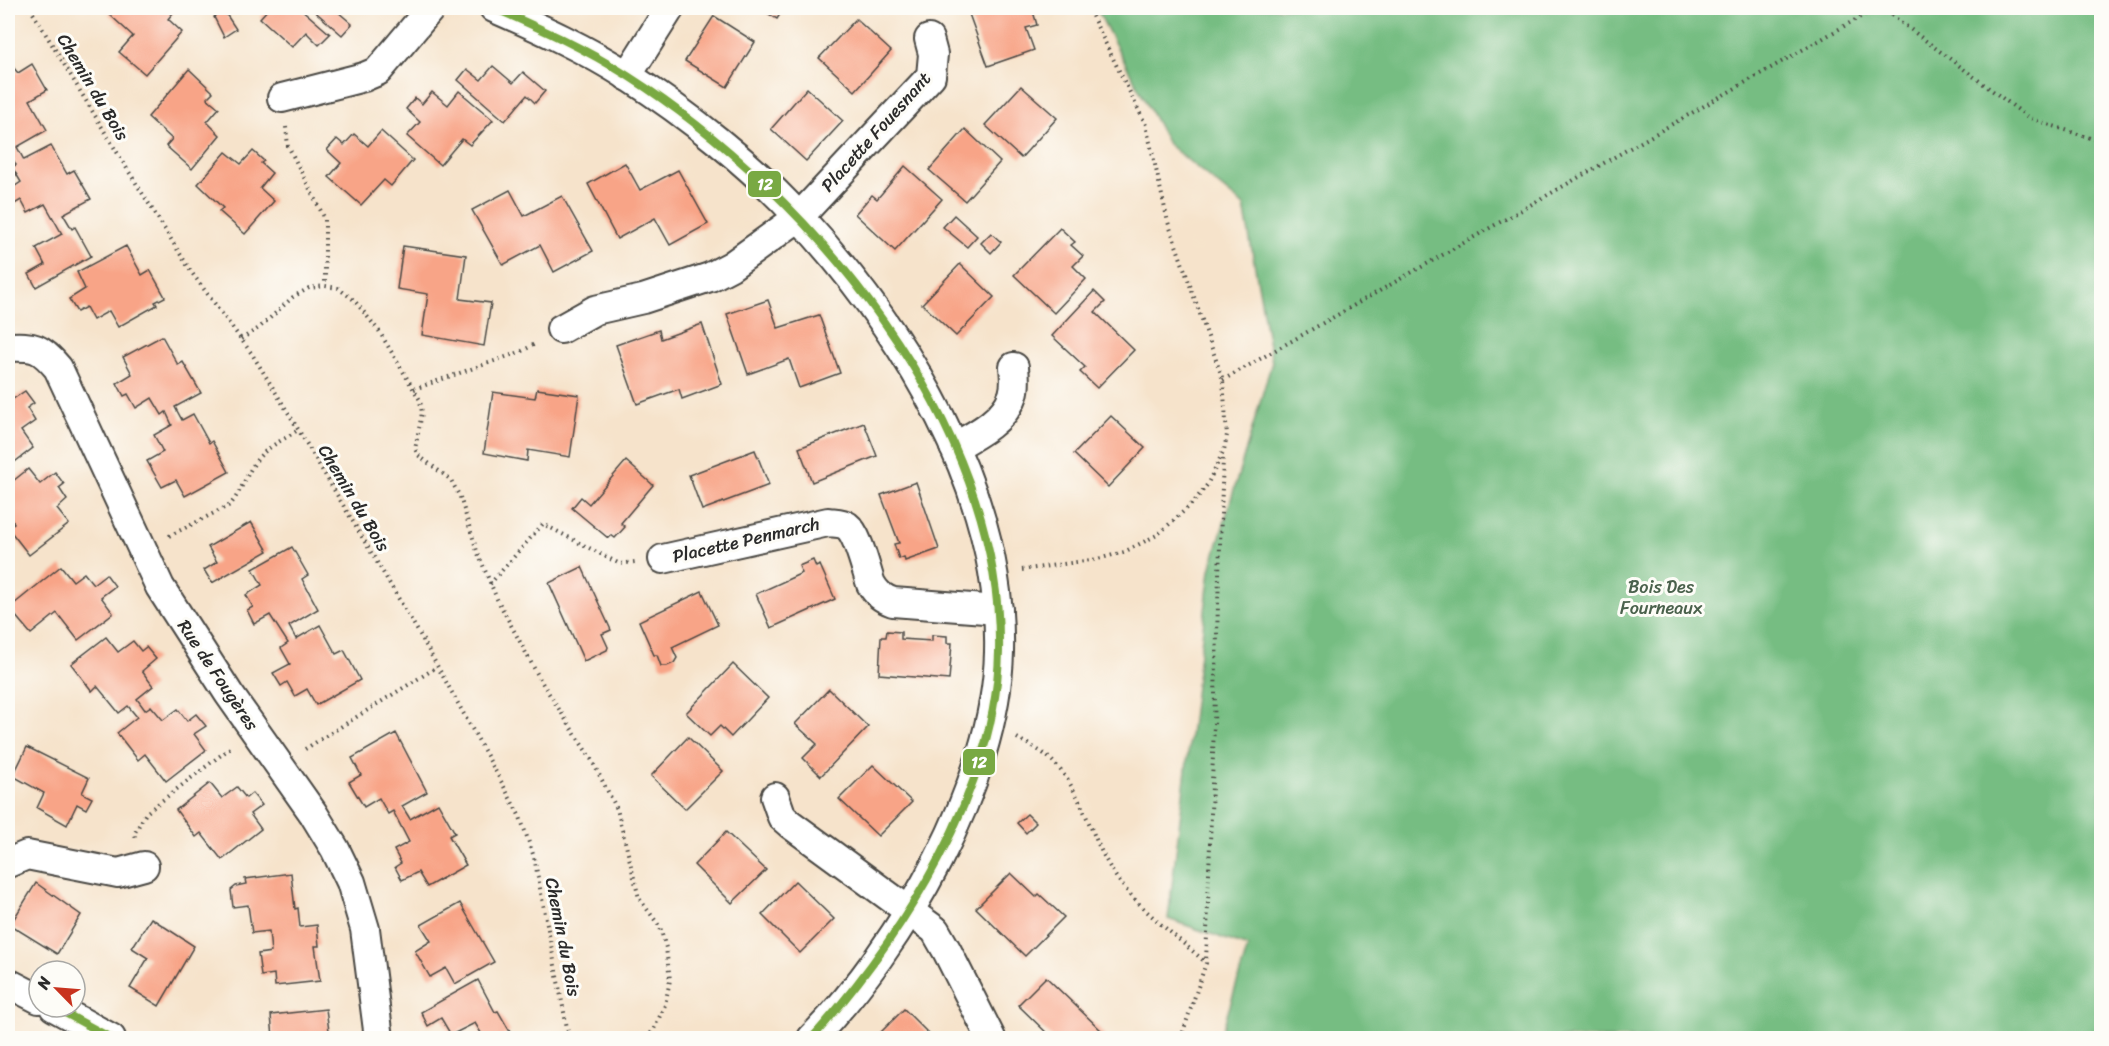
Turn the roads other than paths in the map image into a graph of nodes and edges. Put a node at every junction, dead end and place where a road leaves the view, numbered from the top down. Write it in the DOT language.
graph roads {
  1 [pos="431,8"];
  2 [pos="494,8"];
  3 [pos="670,8"];
  4 [pos="929,39"];
  5 [pos="627,76"];
  6 [pos="282,98"];
  7 [pos="800,217"];
  8 [pos="561,330"];
  9 [pos="8,347"];
  10 [pos="1014,367"];
  11 [pos="954,447"];
  12 [pos="663,559"];
  13 [pos="998,610"];
  14 [pos="775,797"];
  15 [pos="8,863"];
  16 [pos="144,866"];
  17 [pos="909,910"];
  18 [pos="8,983"];
  19 [pos="27,993"];
  20 [pos="76,1019"];
  21 [pos="111,1038"];
  22 [pos="379,1038"];
  23 [pos="812,1038"];
  24 [pos="991,1038"];
  1 -- 6 [label="street"];
  2 -- 5 [label="street"];
  3 -- 5 [label="street"];
  4 -- 7 [label="street, Placette Fouesnant"];
  5 -- 7 [label="street"];
  7 -- 8 [label="street, Placette Fouesnant"];
  7 -- 11 [label="street"];
  9 -- 22 [label="street, Rue de Fougères"];
  10 -- 11 [label="street"];
  11 -- 13 [label="street"];
  12 -- 13 [label="street, Placette Penmarch"];
  13 -- 17 [label="street"];
  14 -- 17 [label="street"];
  15 -- 16 [label="street"];
  17 -- 23 [label="street"];
  17 -- 24 [label="street"];
  18 -- 19 [label="street"];
  20 -- 21 [label="street"];
}
